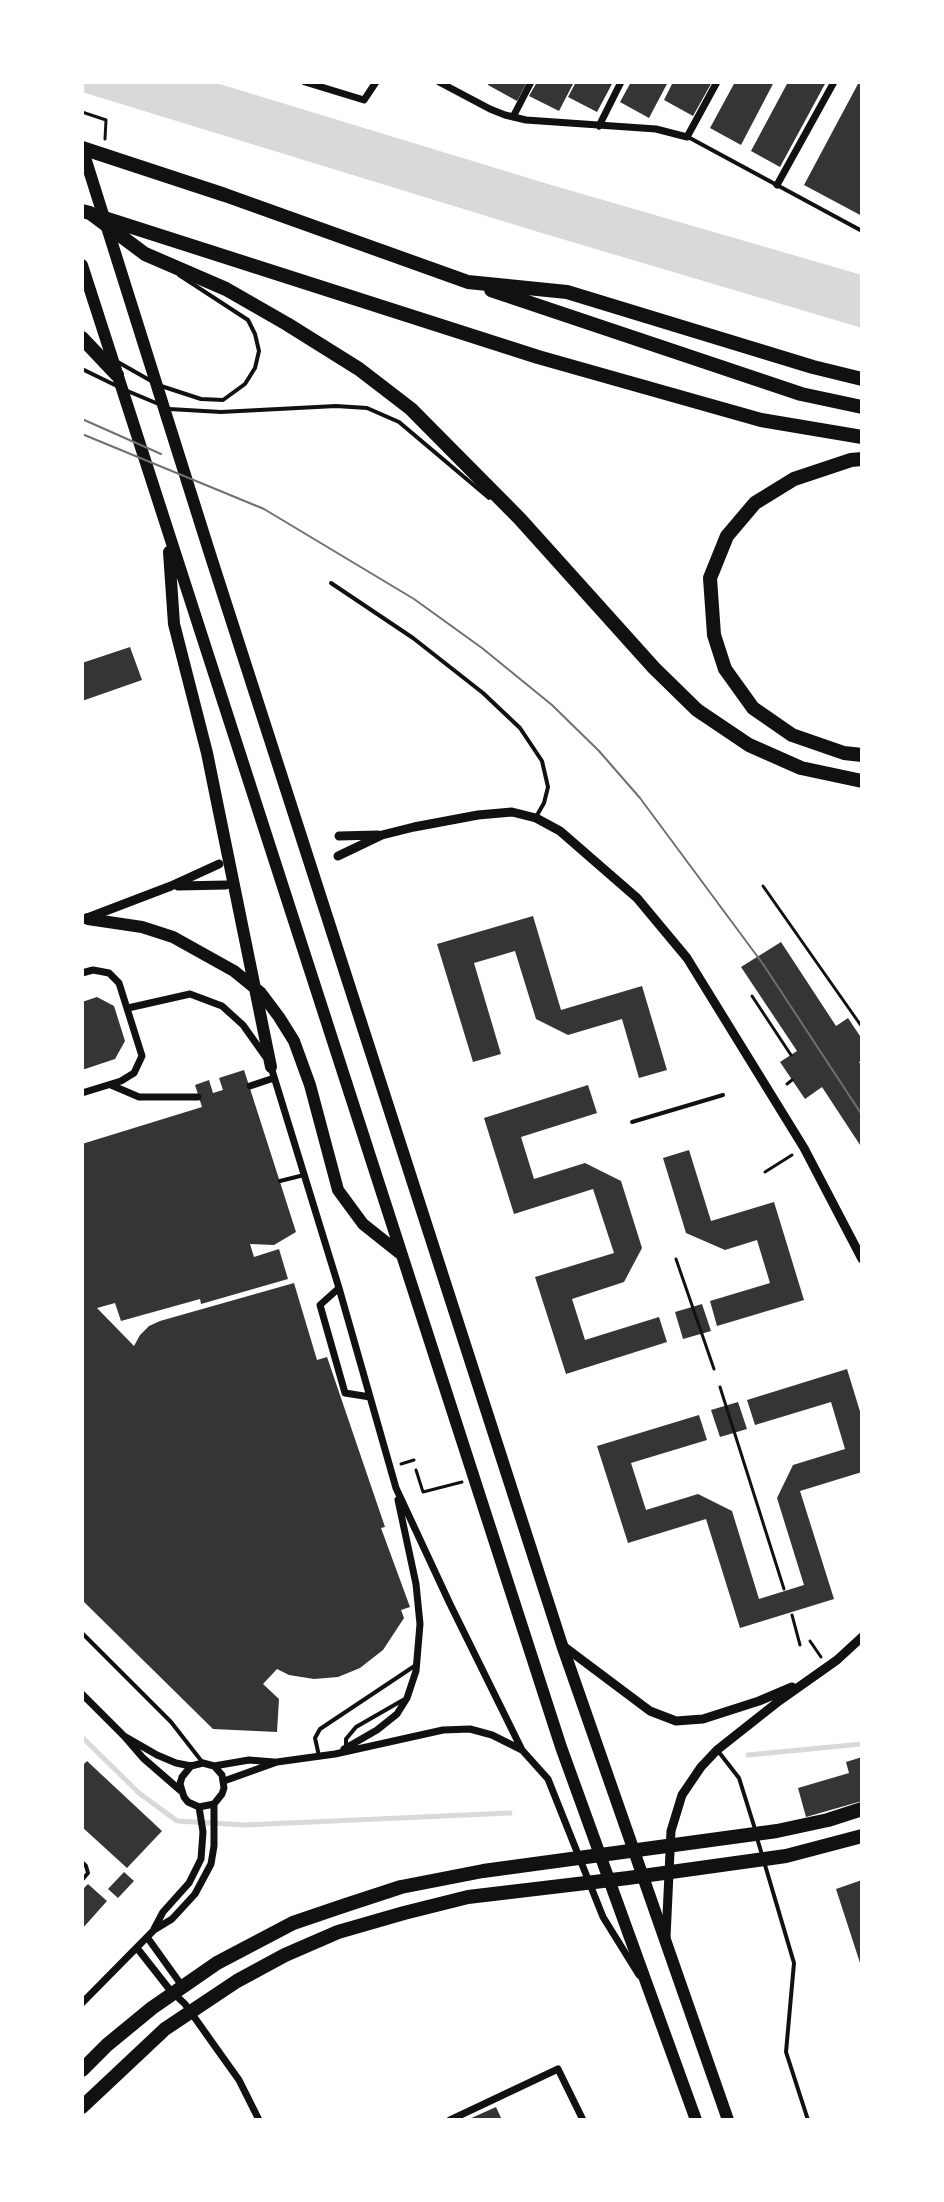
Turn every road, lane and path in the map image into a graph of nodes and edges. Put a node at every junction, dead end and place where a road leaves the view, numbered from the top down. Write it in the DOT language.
graph roads {
  1 [pos="305,82"];
  2 [pos="376,82"];
  3 [pos="439,82"];
  4 [pos="531,82"];
  5 [pos="621,82"];
  6 [pos="717,82"];
  7 [pos="834,82"];
  8 [pos="82,112"];
  9 [pos="513,117"];
  10 [pos="599,126"];
  11 [pos="687,137"];
  12 [pos="82,148"];
  13 [pos="104,155"];
  14 [pos="777,185"];
  15 [pos="86,212"];
  16 [pos="862,231"];
  17 [pos="145,254"];
  18 [pos="82,265"];
  19 [pos="468,282"];
  20 [pos="82,341"];
  21 [pos="82,369"];
  22 [pos="117,375"];
  23 [pos="862,379"];
  24 [pos="862,407"];
  25 [pos="862,437"];
  26 [pos="862,459"];
  27 [pos="520,519"];
  28 [pos="168,532"];
  29 [pos="331,583"];
  30 [pos="862,755"];
  31 [pos="862,781"];
  32 [pos="536,818"];
  33 [pos="382,835"];
  34 [pos="339,836"];
  35 [pos="338,856"];
  36 [pos="219,864"];
  37 [pos="226,885"];
  38 [pos="171,886"];
  39 [pos="763,886"];
  40 [pos="85,919"];
  41 [pos="82,973"];
  42 [pos="752,996"];
  43 [pos="128,1008"];
  44 [pos="862,1027"];
  45 [pos="791,1055"];
  46 [pos="273,1072"];
  47 [pos="792,1080"];
  48 [pos="787,1084"];
  49 [pos="110,1085"];
  50 [pos="250,1086"];
  51 [pos="82,1093"];
  52 [pos="723,1095"];
  53 [pos="198,1097"];
  54 [pos="632,1122"];
  55 [pos="804,1148"];
  56 [pos="765,1172"];
  57 [pos="304,1175"];
  58 [pos="280,1181"];
  59 [pos="402,1255"];
  60 [pos="676,1259"];
  61 [pos="862,1259"];
  62 [pos="339,1288"];
  63 [pos="714,1369"];
  64 [pos="720,1387"];
  65 [pos="370,1397"];
  66 [pos="416,1470"];
  67 [pos="474,1479"];
  68 [pos="396,1488"];
  69 [pos="784,1589"];
  70 [pos="792,1615"];
  71 [pos="82,1633"];
  72 [pos="862,1637"];
  73 [pos="810,1641"];
  74 [pos="562,1645"];
  75 [pos="800,1645"];
  76 [pos="416,1665"];
  77 [pos="828,1667"];
  78 [pos="810,1680"];
  79 [pos="82,1694"];
  80 [pos="407,1698"];
  81 [pos="124,1736"];
  82 [pos="346,1747"];
  83 [pos="522,1750"];
  84 [pos="717,1750"];
  85 [pos="335,1754"];
  86 [pos="319,1756"];
  87 [pos="277,1762"];
  88 [pos="203,1763"];
  89 [pos="191,1766"];
  90 [pos="214,1766"];
  91 [pos="224,1781"];
  92 [pos="181,1791"];
  93 [pos="214,1804"];
  94 [pos="199,1807"];
  95 [pos="862,1809"];
  96 [pos="862,1836"];
  97 [pos="82,1862"];
  98 [pos="82,1880"];
  99 [pos="154,1930"];
  100 [pos="147,1937"];
  101 [pos="666,1941"];
  102 [pos="137,1948"];
  103 [pos="647,1987"];
  104 [pos="82,2003"];
  105 [pos="185,2004"];
  106 [pos="82,2070"];
  107 [pos="82,2107"];
  108 [pos="259,2120"];
  109 [pos="450,2120"];
  110 [pos="583,2120"];
  111 [pos="696,2120"];
  112 [pos="728,2120"];
  113 [pos="808,2120"];
  1 -- 2 [label="street"];
  3 -- 9 [label="street"];
  4 -- 9 [label="street"];
  5 -- 10 [label="street"];
  6 -- 11 [label="street"];
  7 -- 14 [label="street"];
  8 -- 13 [label="path"];
  9 -- 10 [label="street"];
  10 -- 11 [label="street"];
  11 -- 14 [label="lane"];
  12 -- 13 [label="highway"];
  12 -- 74 [label="highway"];
  13 -- 19 [label="highway"];
  14 -- 16 [label="lane"];
  15 -- 17 [label="highway"];
  15 -- 25 [label="highway"];
  17 -- 20 [label="lane"];
  17 -- 27 [label="highway"];
  18 -- 22 [label="highway"];
  19 -- 23 [label="highway"];
  19 -- 24 [label="highway"];
  20 -- 22 [label="highway"];
  21 -- 27 [label="lane"];
  22 -- 28 [label="highway"];
  26 -- 30 [label="highway"];
  27 -- 31 [label="highway"];
  28 -- 46 [label="highway"];
  28 -- 59 [label="highway"];
  29 -- 32 [label="lane"];
  32 -- 33 [label="street"];
  32 -- 55 [label="street"];
  33 -- 34 [label="street"];
  33 -- 35 [label="street"];
  36 -- 38 [label="street"];
  37 -- 38 [label="street"];
  38 -- 40 [label="street"];
  39 -- 44 [label="path"];
  40 -- 59 [label="highway"];
  41 -- 43 [label="street"];
  42 -- 45 [label="path"];
  43 -- 46 [label="street"];
  43 -- 49 [label="street"];
  46 -- 50 [label="street"];
  46 -- 57 [label="street"];
  47 -- 48 [label="path"];
  49 -- 51 [label="street"];
  49 -- 53 [label="street"];
  52 -- 54 [label="lane"];
  55 -- 56 [label="path"];
  55 -- 61 [label="street"];
  57 -- 58 [label="lane"];
  57 -- 62 [label="street"];
  59 -- 67 [label="highway"];
  60 -- 63 [label="path"];
  62 -- 65 [label="street"];
  62 -- 65 [label="street"];
  64 -- 69 [label="path"];
  65 -- 68 [label="street"];
  66 -- 67 [label="path"];
  67 -- 103 [label="highway"];
  68 -- 76 [label="street"];
  68 -- 83 [label="street"];
  70 -- 75 [label="path"];
  71 -- 88 [label="lane"];
  72 -- 77 [label="street"];
  73 -- 77 [label="path"];
  74 -- 78 [label="street"];
  74 -- 101 [label="highway"];
  76 -- 80 [label="street"];
  76 -- 86 [label="lane"];
  77 -- 78 [label="street"];
  78 -- 84 [label="street"];
  79 -- 81 [label="street"];
  80 -- 82 [label="street"];
  80 -- 82 [label="lane"];
  81 -- 89 [label="street"];
  81 -- 92 [label="street"];
  82 -- 85 [label="street"];
  83 -- 85 [label="street"];
  83 -- 103 [label="street"];
  84 -- 101 [label="street"];
  84 -- 113 [label="lane"];
  85 -- 86 [label="street"];
  86 -- 87 [label="street"];
  87 -- 90 [label="street"];
  87 -- 91 [label="street"];
  88 -- 89 [label="street"];
  88 -- 90 [label="street"];
  89 -- 92 [label="street"];
  90 -- 91 [label="street"];
  91 -- 93 [label="street"];
  92 -- 94 [label="street"];
  93 -- 94 [label="street"];
  93 -- 99 [label="street"];
  94 -- 99 [label="street"];
  95 -- 106 [label="highway"];
  96 -- 107 [label="highway"];
  97 -- 98 [label="lane"];
  99 -- 100 [label="street"];
  100 -- 102 [label="street"];
  100 -- 105 [label="street"];
  101 -- 112 [label="highway"];
  102 -- 104 [label="street"];
  102 -- 105 [label="street"];
  103 -- 111 [label="highway"];
  105 -- 108 [label="street"];
  109 -- 110 [label="street"];
}
